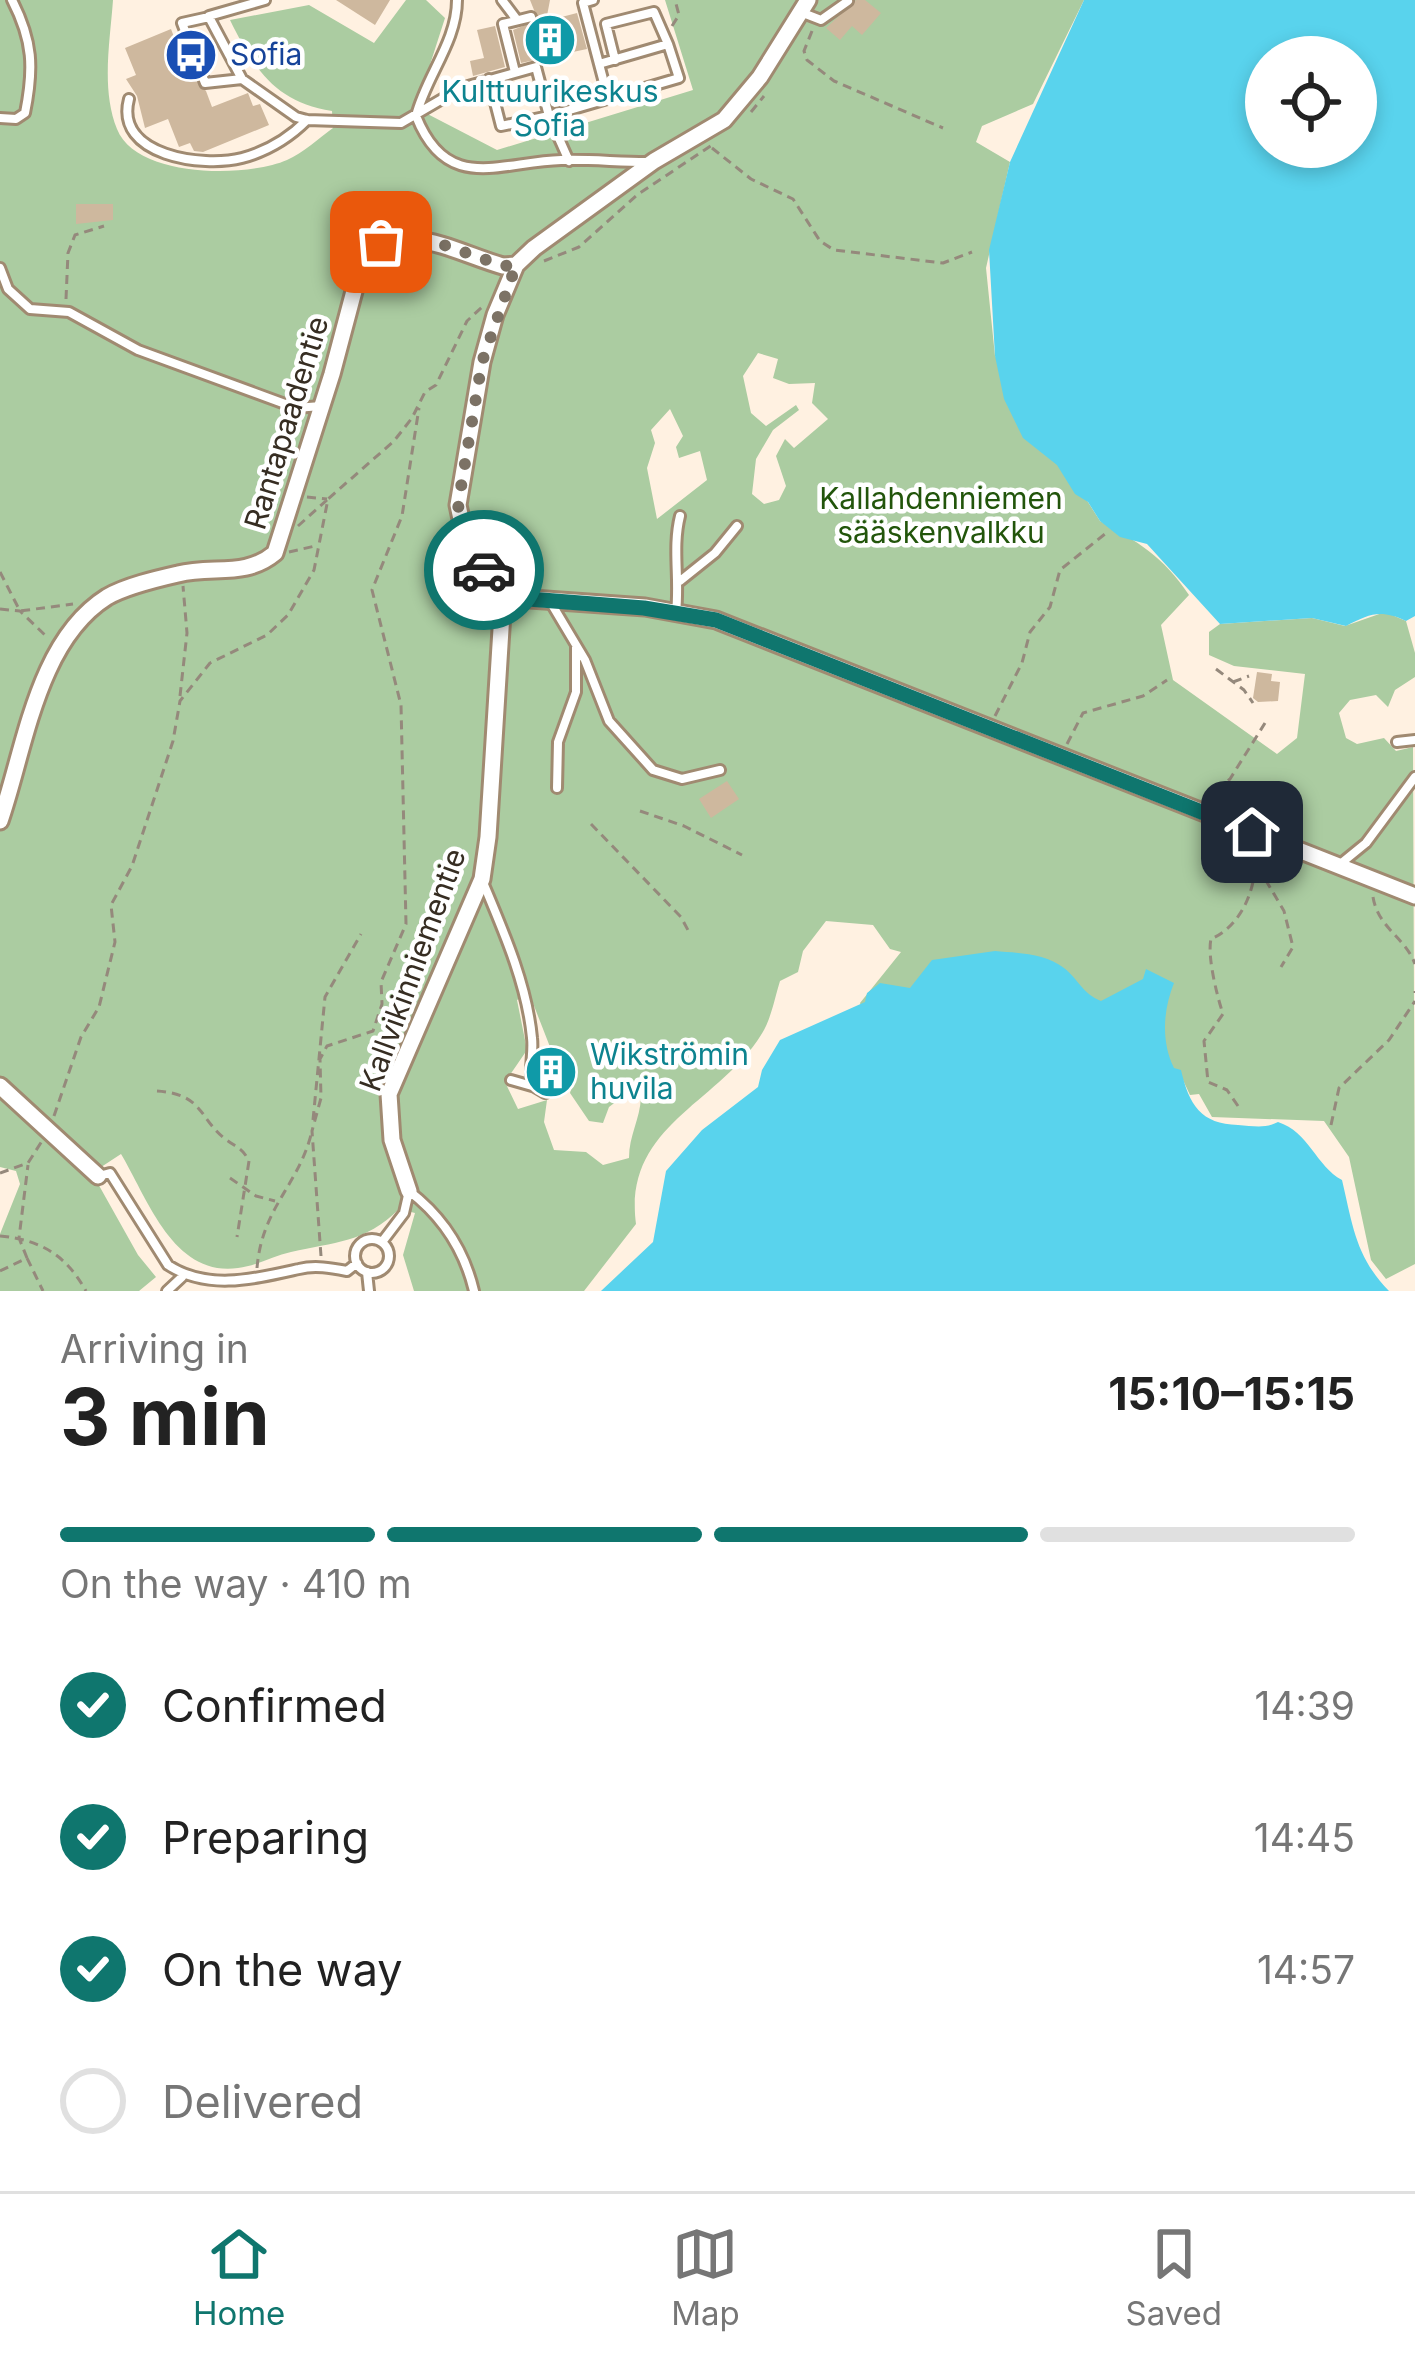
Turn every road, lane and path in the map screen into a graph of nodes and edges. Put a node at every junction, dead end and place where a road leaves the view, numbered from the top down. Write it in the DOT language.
graph roads {
  1 [pos="12,0"];
  2 [pos="265,0"];
  3 [pos="458,0"];
  4 [pos="502,0"];
  5 [pos="593,0"];
  6 [pos="674,0"];
  7 [pos="848,1"];
  8 [pos="803,4"];
  9 [pos="209,16"];
  10 [pos="531,17"];
  11 [pos="517,20"];
  12 [pos="820,20"];
  13 [pos="666,38"];
  14 [pos="615,60"];
  15 [pos="599,64"];
  16 [pos="515,72"];
  17 [pos="242,79"];
  18 [pos="489,79"];
  19 [pos="608,98"];
  20 [pos="129,99"];
  21 [pos="416,116"];
  22 [pos="549,116"];
  23 [pos="0,118"];
  24 [pos="308,120"];
  25 [pos="943,128"];
  26 [pos="695,136"];
  27 [pos="568,161"];
  28 [pos="653,161"];
  29 [pos="104,226"];
  30 [pos="972,252"];
  31 [pos="516,265"];
  32 [pos="0,268"];
  33 [pos="490,297"];
  34 [pos="69,312"];
  35 [pos="421,401"];
  36 [pos="323,406"];
  37 [pos="328,499"];
  38 [pos="293,500"];
  39 [pos="680,516"];
  40 [pos="736,526"];
  41 [pos="1106,534"];
  42 [pos="319,545"];
  43 [pos="278,547"];
  44 [pos="0,572"];
  45 [pos="182,573"];
  46 [pos="680,581"];
  47 [pos="503,597"];
  48 [pos="551,603"];
  49 [pos="99,604"];
  50 [pos="0,610"];
  51 [pos="20,611"];
  52 [pos="675,614"];
  53 [pos="577,645"];
  54 [pos="58,653"];
  55 [pos="1216,669"];
  56 [pos="1249,676"];
  57 [pos="1167,680"];
  58 [pos="1232,682"];
  59 [pos="180,700"];
  60 [pos="1253,704"];
  61 [pos="1265,723"];
  62 [pos="983,726"];
  63 [pos="1415,740"];
  64 [pos="1397,742"];
  65 [pos="1062,757"];
  66 [pos="720,770"];
  67 [pos="1415,777"];
  68 [pos="557,788"];
  69 [pos="1194,808"];
  70 [pos="640,811"];
  71 [pos="0,820"];
  72 [pos="591,824"];
  73 [pos="1252,832"];
  74 [pos="742,855"];
  75 [pos="1257,866"];
  76 [pos="1338,866"];
  77 [pos="1369,878"];
  78 [pos="482,879"];
  79 [pos="1415,896"];
  80 [pos="688,932"];
  81 [pos="361,934"];
  82 [pos="1415,964"];
  83 [pos="1281,967"];
  84 [pos="1415,1001"];
  85 [pos="511,1081"];
  86 [pos="0,1085"];
  87 [pos="533,1087"];
  88 [pos="557,1089"];
  89 [pos="157,1091"];
  90 [pos="1238,1106"];
  91 [pos="1331,1125"];
  92 [pos="49,1129"];
  93 [pos="312,1131"];
  94 [pos="28,1163"];
  95 [pos="0,1173"];
  96 [pos="102,1176"];
  97 [pos="230,1178"];
  98 [pos="246,1188"];
  99 [pos="409,1191"];
  100 [pos="275,1201"];
  101 [pos="0,1236"];
  102 [pos="237,1237"];
  103 [pos="19,1238"];
  104 [pos="382,1243"];
  105 [pos="27,1258"];
  106 [pos="256,1263"];
  107 [pos="357,1263"];
  108 [pos="322,1267"];
  109 [pos="0,1271"];
  110 [pos="367,1272"];
  111 [pos="182,1277"];
  112 [pos="43,1291"];
  113 [pos="86,1291"];
  114 [pos="166,1291"];
  115 [pos="370,1291"];
  116 [pos="474,1291"];
  1 -- 23 [label="lane"];
  2 -- 9 [label="lane"];
  3 -- 21 [label="lane"];
  4 -- 11 [label="lane"];
  5 -- 15 [label="lane"];
  6 -- 13 [label="path"];
  7 -- 12 [label="lane"];
  8 -- 12 [label="lane"];
  8 -- 26 [label="street"];
  9 -- 17 [label="lane"];
  9 -- 17 [label="lane"];
  10 -- 11 [label="lane"];
  11 -- 16 [label="lane"];
  12 -- 25 [label="path"];
  13 -- 14 [label="lane"];
  13 -- 14 [label="lane"];
  13 -- 19 [label="lane"];
  14 -- 15 [label="lane"];
  15 -- 19 [label="lane"];
  16 -- 18 [label="lane"];
  16 -- 22 [label="lane"];
  17 -- 24 [label="lane"];
  18 -- 21 [label="lane"];
  18 -- 22 [label="lane"];
  19 -- 22 [label="lane"];
  20 -- 24 [label="lane"];
  21 -- 24 [label="lane"];
  21 -- 27 [label="lane"];
  22 -- 27 [label="lane"];
  26 -- 28 [label="street"];
  26 -- 30 [label="path"];
  27 -- 28 [label="lane"];
  28 -- 31 [label="street"];
  29 -- 34 [label="path"];
  31 -- 36 [label="street, Rantapaadentie"];
  31 -- 47 [label="street"];
  32 -- 34 [label="lane"];
  33 -- 35 [label="path"];
  34 -- 36 [label="lane"];
  35 -- 37 [label="path"];
  35 -- 93 [label="path"];
  36 -- 38 [label="street, Rantapaadentie"];
  37 -- 38 [label="path"];
  37 -- 42 [label="path"];
  37 -- 43 [label="path"];
  38 -- 43 [label="street, Rantapaadentie"];
  39 -- 46 [label="lane"];
  40 -- 46 [label="lane"];
  41 -- 62 [label="path"];
  42 -- 43 [label="path"];
  42 -- 59 [label="path"];
  43 -- 45 [label="street, Rantapaadentie"];
  44 -- 51 [label="path"];
  45 -- 49 [label="street, Rantapaadentie"];
  45 -- 59 [label="path"];
  46 -- 52 [label="lane"];
  47 -- 48 [label="street"];
  47 -- 78 [label="street, Kallvikinniementie"];
  48 -- 52 [label="street"];
  48 -- 53 [label="lane"];
  49 -- 51 [label="path"];
  49 -- 54 [label="street, Rantapaadentie"];
  50 -- 51 [label="path"];
  51 -- 54 [label="path"];
  52 -- 62 [label="street"];
  53 -- 66 [label="lane"];
  53 -- 68 [label="lane"];
  54 -- 71 [label="street, Rantapaadentie"];
  55 -- 58 [label="path"];
  56 -- 58 [label="path"];
  57 -- 65 [label="path"];
  58 -- 60 [label="path"];
  59 -- 92 [label="path"];
  61 -- 69 [label="path"];
  62 -- 65 [label="street"];
  63 -- 64 [label="lane"];
  65 -- 69 [label="street"];
  67 -- 76 [label="lane"];
  69 -- 73 [label="street"];
  70 -- 74 [label="path"];
  72 -- 80 [label="path"];
  73 -- 75 [label="path"];
  73 -- 76 [label="street"];
  75 -- 83 [label="path"];
  75 -- 90 [label="path"];
  76 -- 77 [label="street"];
  77 -- 79 [label="street"];
  77 -- 82 [label="path"];
  78 -- 87 [label="lane"];
  78 -- 99 [label="street, Kallvikinniementie"];
  81 -- 93 [label="path"];
  84 -- 91 [label="path"];
  85 -- 87 [label="lane"];
  86 -- 92 [label="street"];
  87 -- 88 [label="lane"];
  89 -- 98 [label="path"];
  92 -- 94 [label="path"];
  92 -- 96 [label="street"];
  93 -- 100 [label="path"];
  93 -- 108 [label="path"];
  94 -- 95 [label="path"];
  94 -- 103 [label="path"];
  96 -- 111 [label="lane"];
  97 -- 98 [label="path"];
  98 -- 100 [label="path"];
  98 -- 102 [label="path"];
  99 -- 104 [label="lane"];
  99 -- 116 [label="lane"];
  100 -- 106 [label="path"];
  101 -- 103 [label="path"];
  103 -- 105 [label="path"];
  103 -- 113 [label="path"];
  104 -- 107 [label="lane"];
  104 -- 110 [label="lane"];
  105 -- 109 [label="path"];
  105 -- 112 [label="path"];
  107 -- 108 [label="lane"];
  107 -- 110 [label="lane"];
  108 -- 111 [label="lane"];
  110 -- 115 [label="lane"];
  111 -- 114 [label="lane"];
}
